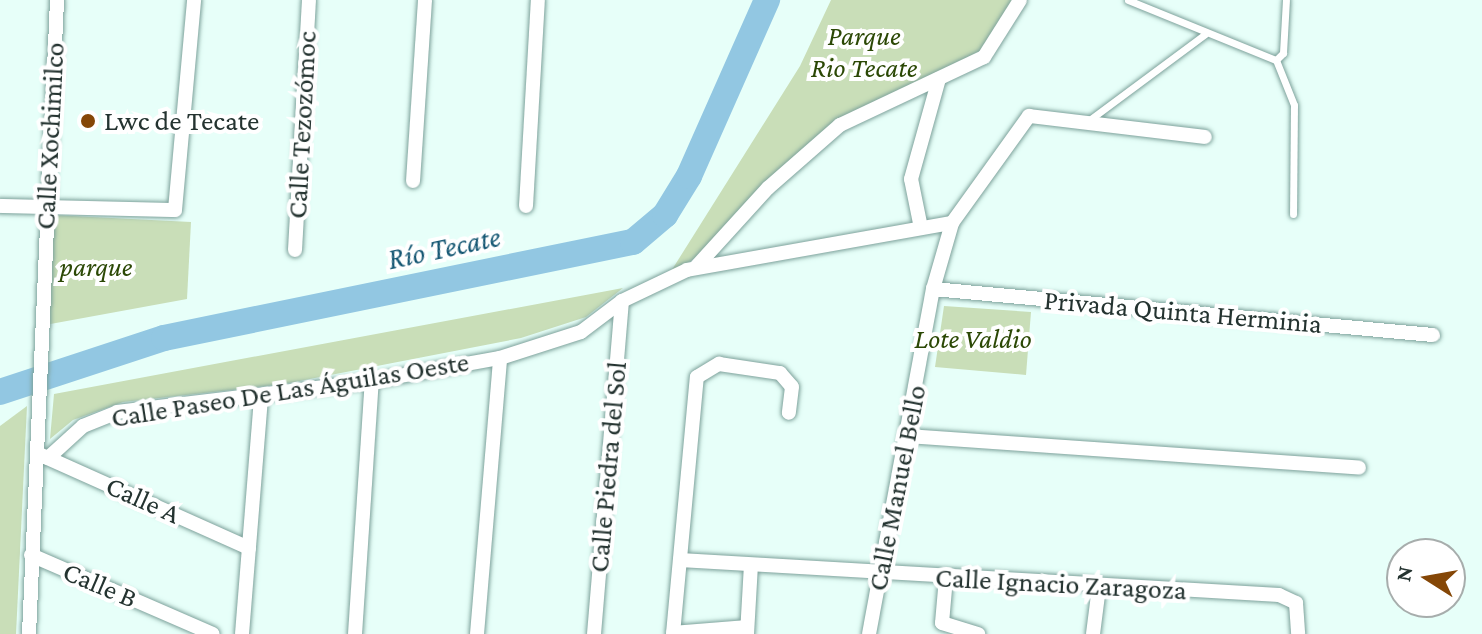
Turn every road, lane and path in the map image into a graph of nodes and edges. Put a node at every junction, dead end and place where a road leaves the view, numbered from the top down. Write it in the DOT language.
graph roads {
  1 [pos="57,0"];
  2 [pos="194,0"];
  3 [pos="309,0"];
  4 [pos="425,0"];
  5 [pos="538,0"];
  6 [pos="1020,0"];
  7 [pos="1128,0"];
  8 [pos="1286,0"];
  9 [pos="1205,34"];
  10 [pos="1276,60"];
  11 [pos="939,79"];
  12 [pos="1085,124"];
  13 [pos="1205,137"];
  14 [pos="413,181"];
  15 [pos="0,206"];
  16 [pos="526,206"];
  17 [pos="45,208"];
  18 [pos="1293,214"];
  19 [pos="952,223"];
  20 [pos="921,228"];
  21 [pos="295,250"];
  22 [pos="696,267"];
  23 [pos="933,289"];
  24 [pos="622,301"];
  25 [pos="1433,335"];
  26 [pos="500,358"];
  27 [pos="372,381"];
  28 [pos="261,397"];
  29 [pos="789,413"];
  30 [pos="907,436"];
  31 [pos="42,455"];
  32 [pos="1359,468"];
  33 [pos="249,548"];
  34 [pos="31,555"];
  35 [pos="680,560"];
  36 [pos="751,565"];
  37 [pos="880,574"];
  38 [pos="946,578"];
  39 [pos="1099,587"];
  40 [pos="747,631"];
  41 [pos="673,633"];
  42 [pos="29,634"];
  43 [pos="213,634"];
  44 [pos="242,634"];
  45 [pos="355,634"];
  46 [pos="477,634"];
  47 [pos="594,634"];
  48 [pos="869,634"];
  49 [pos="978,634"];
  50 [pos="1093,634"];
  51 [pos="1298,634"];
  1 -- 17 [label="street, Calle Xochimilco"];
  2 -- 17 [label="street"];
  3 -- 21 [label="street, Calle Tezozómoc"];
  4 -- 14 [label="street"];
  5 -- 16 [label="street"];
  6 -- 11 [label="street"];
  7 -- 9 [label="lane"];
  8 -- 10 [label="lane"];
  9 -- 10 [label="lane"];
  9 -- 12 [label="lane"];
  10 -- 18 [label="lane"];
  11 -- 20 [label="street"];
  11 -- 22 [label="street"];
  12 -- 13 [label="street, Calle Manuel Bello"];
  12 -- 19 [label="street, Calle Manuel Bello"];
  15 -- 17 [label="street"];
  17 -- 31 [label="street, Calle Xochimilco"];
  19 -- 20 [label="street, Calle Paseo De Las Águilas Oeste"];
  19 -- 23 [label="street, Calle Manuel Bello"];
  20 -- 22 [label="street, Calle Paseo De Las Águilas Oeste"];
  22 -- 24 [label="street, Calle Paseo De Las Águilas Oeste"];
  23 -- 25 [label="street, Privada Quinta Herminia"];
  23 -- 30 [label="street, Calle Manuel Bello"];
  24 -- 26 [label="street, Calle Paseo De Las Águilas Oeste"];
  24 -- 47 [label="street, Calle Piedra del Sol"];
  26 -- 27 [label="street, Calle Paseo De Las Águilas Oeste"];
  26 -- 46 [label="street"];
  27 -- 28 [label="street, Calle Paseo De Las Águilas Oeste"];
  27 -- 45 [label="street"];
  28 -- 31 [label="street, Calle Paseo De Las Águilas Oeste"];
  28 -- 33 [label="street"];
  29 -- 35 [label="street"];
  30 -- 32 [label="street"];
  30 -- 37 [label="street, Calle Manuel Bello"];
  31 -- 33 [label="street, Calle A"];
  31 -- 34 [label="street, Calle Xochimilco"];
  33 -- 44 [label="street"];
  34 -- 42 [label="street, Calle Xochimilco"];
  34 -- 43 [label="street, Calle B"];
  35 -- 36 [label="street, Calle Ignacio Zaragoza"];
  35 -- 41 [label="street"];
  36 -- 37 [label="street, Calle Ignacio Zaragoza"];
  36 -- 40 [label="street"];
  37 -- 38 [label="street, Calle Ignacio Zaragoza"];
  37 -- 48 [label="street, Calle Manuel Bello"];
  38 -- 39 [label="street, Calle Ignacio Zaragoza"];
  38 -- 49 [label="street"];
  39 -- 50 [label="street"];
  39 -- 51 [label="street, Calle Ignacio Zaragoza"];
  40 -- 41 [label="street"];
}
